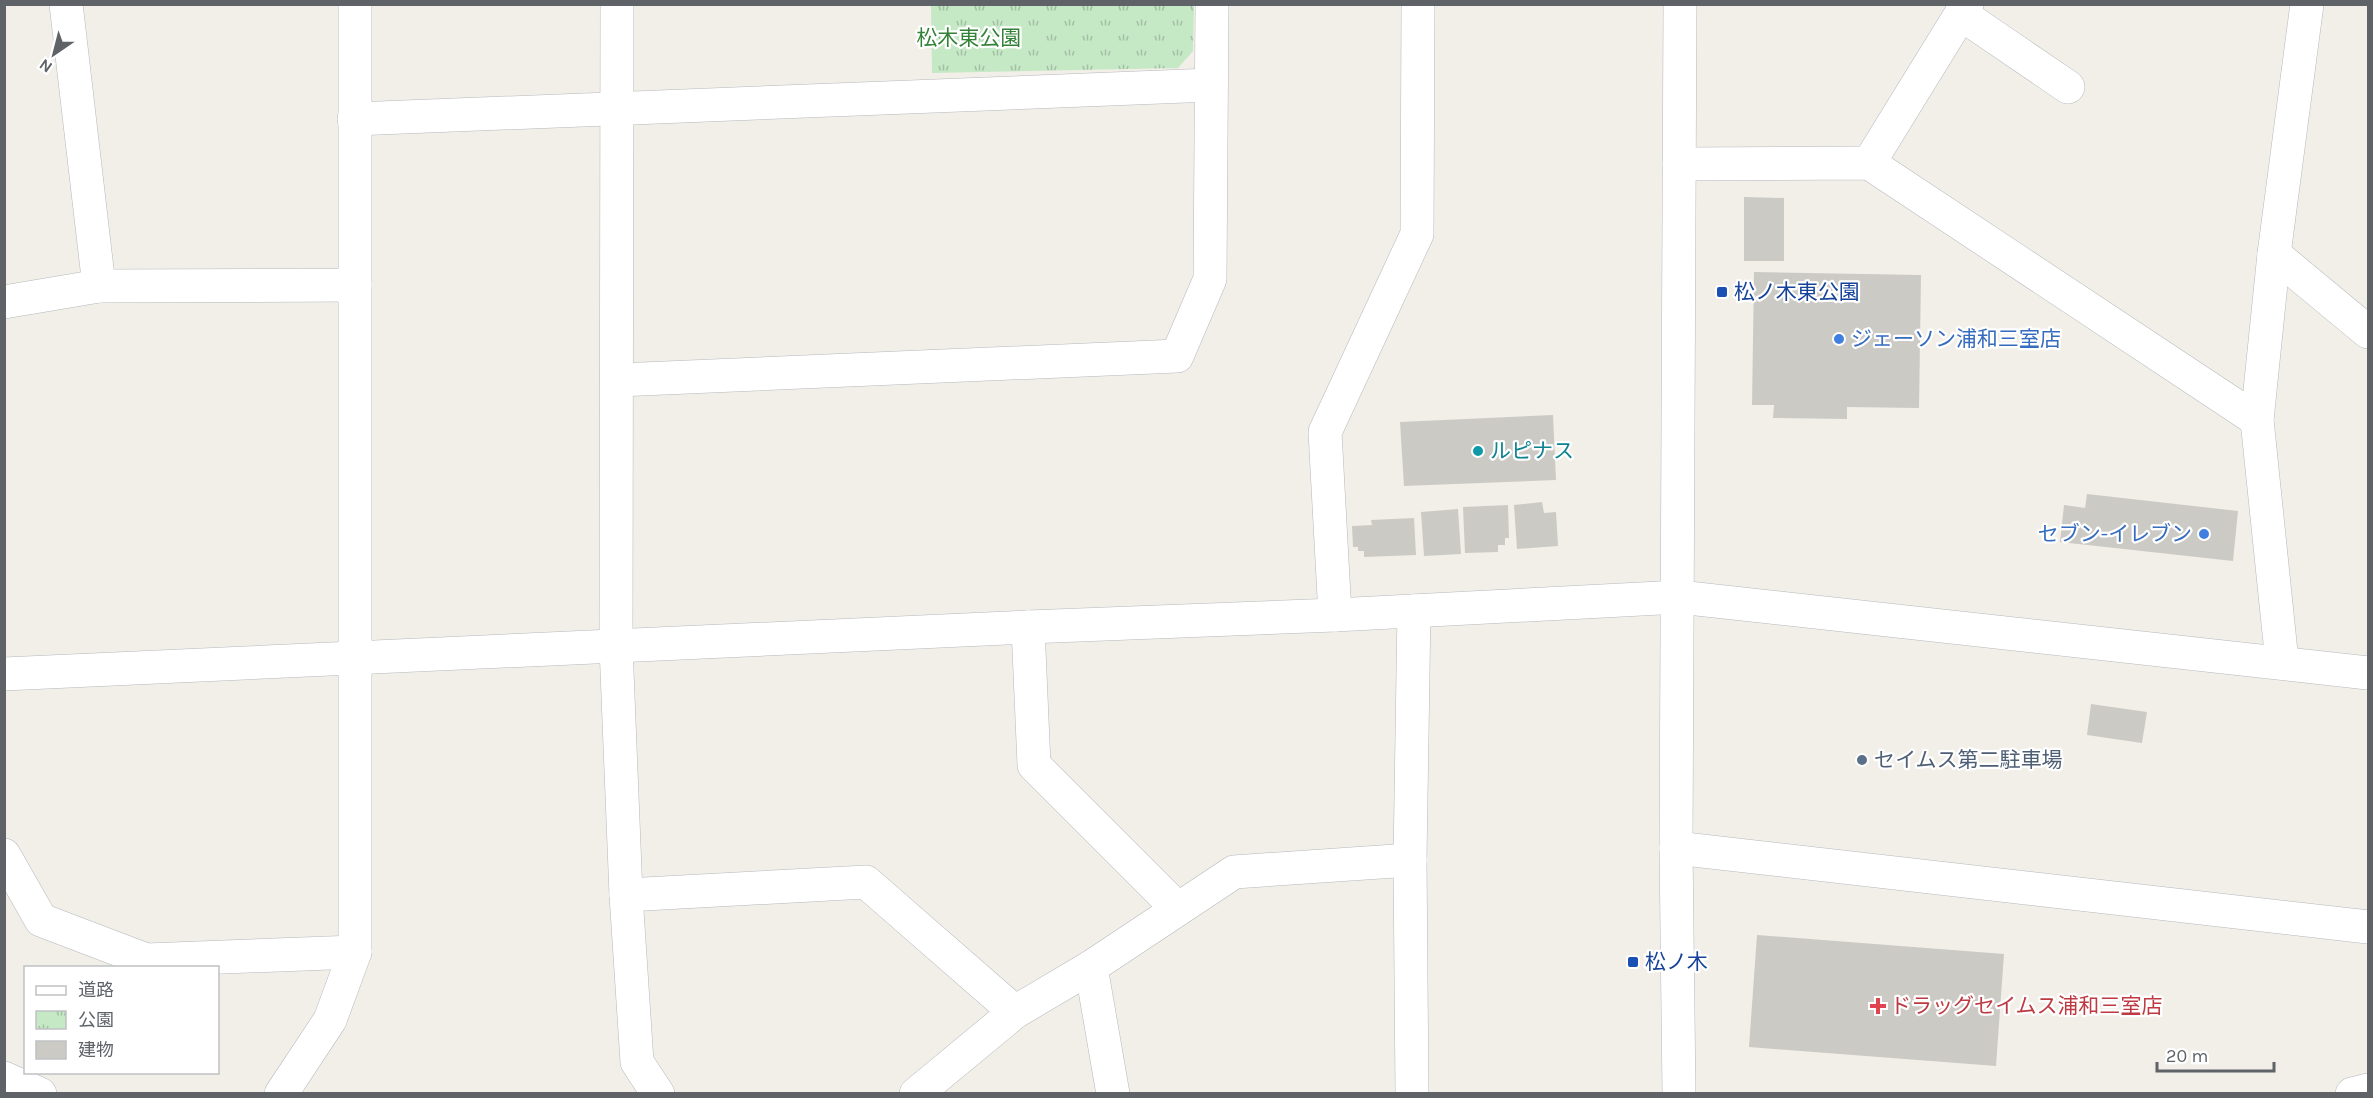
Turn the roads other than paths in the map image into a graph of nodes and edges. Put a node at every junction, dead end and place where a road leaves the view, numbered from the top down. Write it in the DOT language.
graph roads {
  1 [pos="66,4"];
  2 [pos="356,4"];
  3 [pos="617,4"];
  4 [pos="1212,4"];
  5 [pos="1418,4"];
  6 [pos="1680,4"];
  7 [pos="2307,4"];
  8 [pos="1964,9"];
  9 [pos="1211,85"];
  10 [pos="2068,87"];
  11 [pos="614,107"];
  12 [pos="354,119"];
  13 [pos="1869,163"];
  14 [pos="1679,164"];
  15 [pos="2274,254"];
  16 [pos="355,285"];
  17 [pos="99,286"];
  18 [pos="4,302"];
  19 [pos="2368,332"];
  20 [pos="618,380"];
  21 [pos="2257,420"];
  22 [pos="1679,597"];
  23 [pos="1414,611"];
  24 [pos="1335,615"];
  25 [pos="1028,627"];
  26 [pos="616,646"];
  27 [pos="356,659"];
  28 [pos="2282,662"];
  29 [pos="2368,673"];
  30 [pos="4,674"];
  31 [pos="1676,848"];
  32 [pos="4,855"];
  33 [pos="1410,860"];
  34 [pos="626,894"];
  35 [pos="1177,908"];
  36 [pos="2368,927"];
  37 [pos="355,952"];
  38 [pos="1091,967"];
  39 [pos="1015,1012"];
  40 [pos="4,1078"];
  41 [pos="2368,1090"];
  42 [pos="40,1094"];
  43 [pos="281,1094"];
  44 [pos="658,1094"];
  45 [pos="916,1094"];
  46 [pos="1113,1094"];
  47 [pos="1412,1094"];
  48 [pos="1679,1094"];
  49 [pos="2352,1094"];
  1 -- 17 [label="street"];
  2 -- 12 [label="street"];
  3 -- 11 [label="street"];
  4 -- 9 [label="street"];
  5 -- 24 [label="street"];
  6 -- 14 [label="street"];
  7 -- 15 [label="street"];
  8 -- 10 [label="street"];
  8 -- 13 [label="street"];
  9 -- 11 [label="street"];
  9 -- 20 [label="street"];
  11 -- 12 [label="street"];
  11 -- 20 [label="street"];
  12 -- 16 [label="street"];
  13 -- 14 [label="street"];
  13 -- 21 [label="street"];
  14 -- 22 [label="street"];
  15 -- 19 [label="street"];
  15 -- 21 [label="street"];
  16 -- 17 [label="street"];
  16 -- 27 [label="street"];
  17 -- 18 [label="street"];
  20 -- 26 [label="street"];
  21 -- 28 [label="street"];
  22 -- 23 [label="street"];
  22 -- 28 [label="street"];
  22 -- 31 [label="street"];
  23 -- 24 [label="street"];
  23 -- 33 [label="street"];
  24 -- 25 [label="street"];
  25 -- 26 [label="street"];
  25 -- 35 [label="street"];
  26 -- 27 [label="street"];
  26 -- 34 [label="street"];
  27 -- 30 [label="street"];
  27 -- 37 [label="street"];
  28 -- 29 [label="street"];
  31 -- 36 [label="street"];
  31 -- 48 [label="street"];
  32 -- 37 [label="street"];
  33 -- 35 [label="street"];
  33 -- 47 [label="street"];
  34 -- 39 [label="street"];
  34 -- 44 [label="street"];
  35 -- 38 [label="street"];
  37 -- 43 [label="street"];
  38 -- 39 [label="street"];
  38 -- 46 [label="street"];
  39 -- 45 [label="street"];
  40 -- 42 [label="street"];
  41 -- 49 [label="street"];
}
